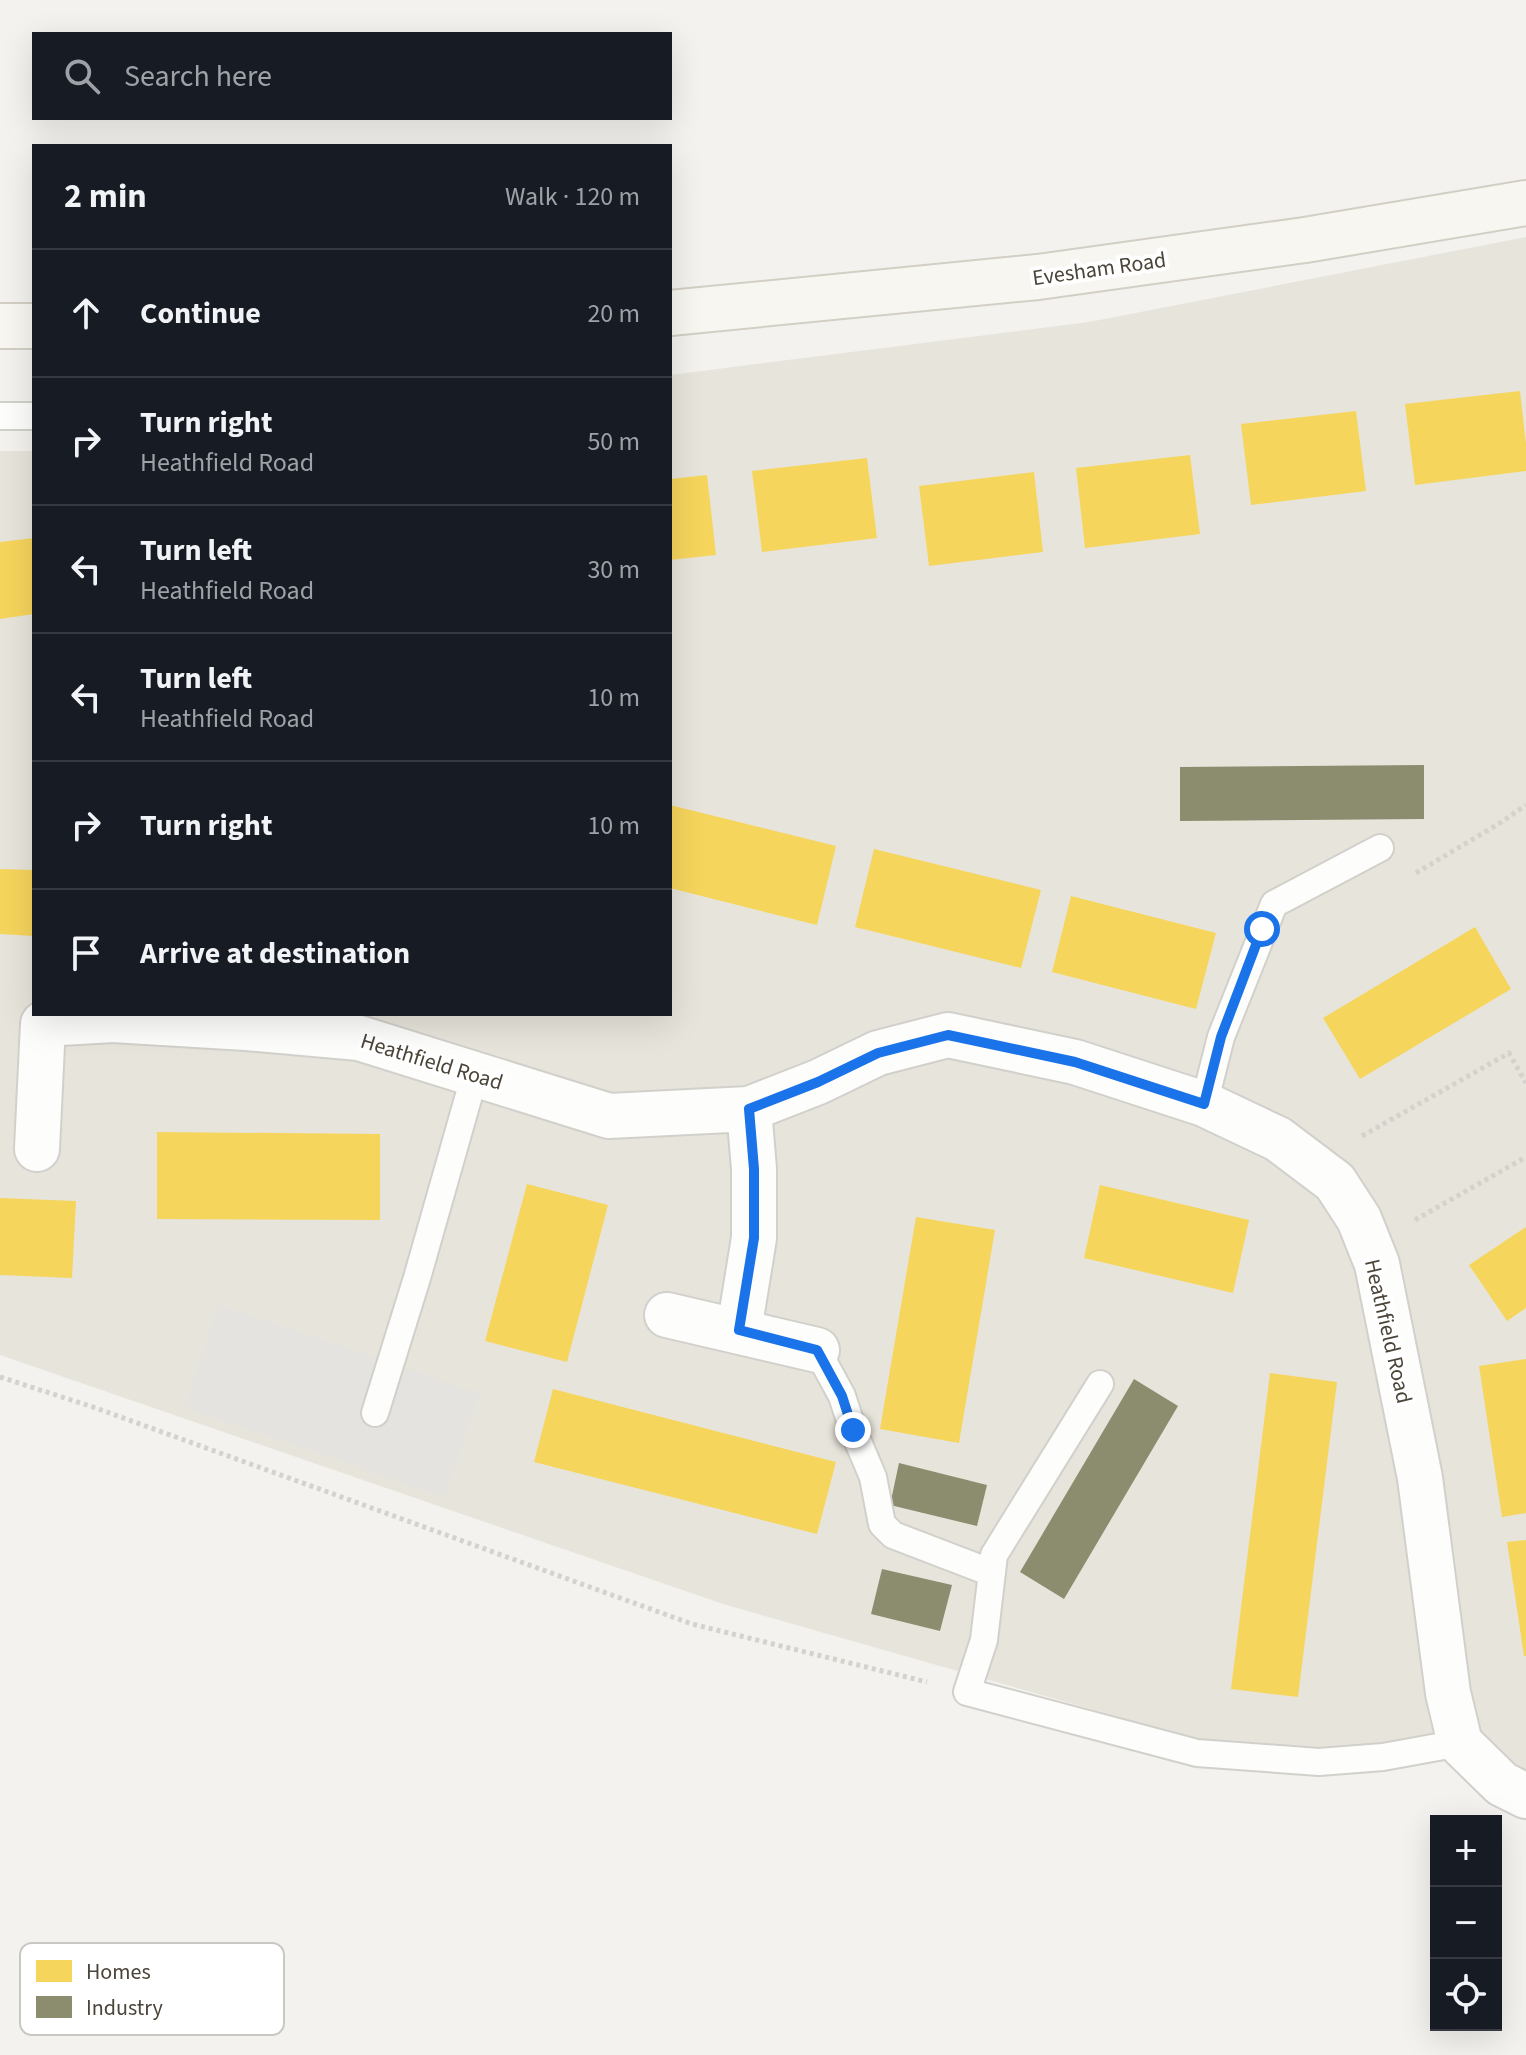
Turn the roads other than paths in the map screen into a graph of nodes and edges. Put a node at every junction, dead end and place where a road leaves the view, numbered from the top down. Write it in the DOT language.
graph roads {
  1 [pos="1526,203"];
  2 [pos="676,315"];
  3 [pos="0,326"];
  4 [pos="32,326"];
  5 [pos="0,416"];
  6 [pos="32,416"];
  7 [pos="1380,848"];
  8 [pos="475,1074"];
  9 [pos="1204,1104"];
  10 [pos="749,1109"];
  11 [pos="37,1149"];
  12 [pos="667,1315"];
  13 [pos="739,1330"];
  14 [pos="817,1350"];
  15 [pos="1100,1384"];
  16 [pos="375,1413"];
  17 [pos="992,1573"];
  18 [pos="1460,1743"];
  19 [pos="1526,1796"];
  1 -- 2 [label="main road, Evesham Road"];
  3 -- 4 [label="main road"];
  5 -- 6 [label="lane"];
  7 -- 9 [label="lane"];
  8 -- 10 [label="street, Heathfield Road"];
  8 -- 11 [label="street, Heathfield Road"];
  8 -- 16 [label="lane"];
  9 -- 10 [label="street, Heathfield Road"];
  9 -- 18 [label="street, Heathfield Road"];
  10 -- 13 [label="street"];
  12 -- 13 [label="street"];
  13 -- 14 [label="street"];
  14 -- 17 [label="lane"];
  15 -- 17 [label="lane"];
  17 -- 18 [label="lane"];
  18 -- 19 [label="street"];
}
